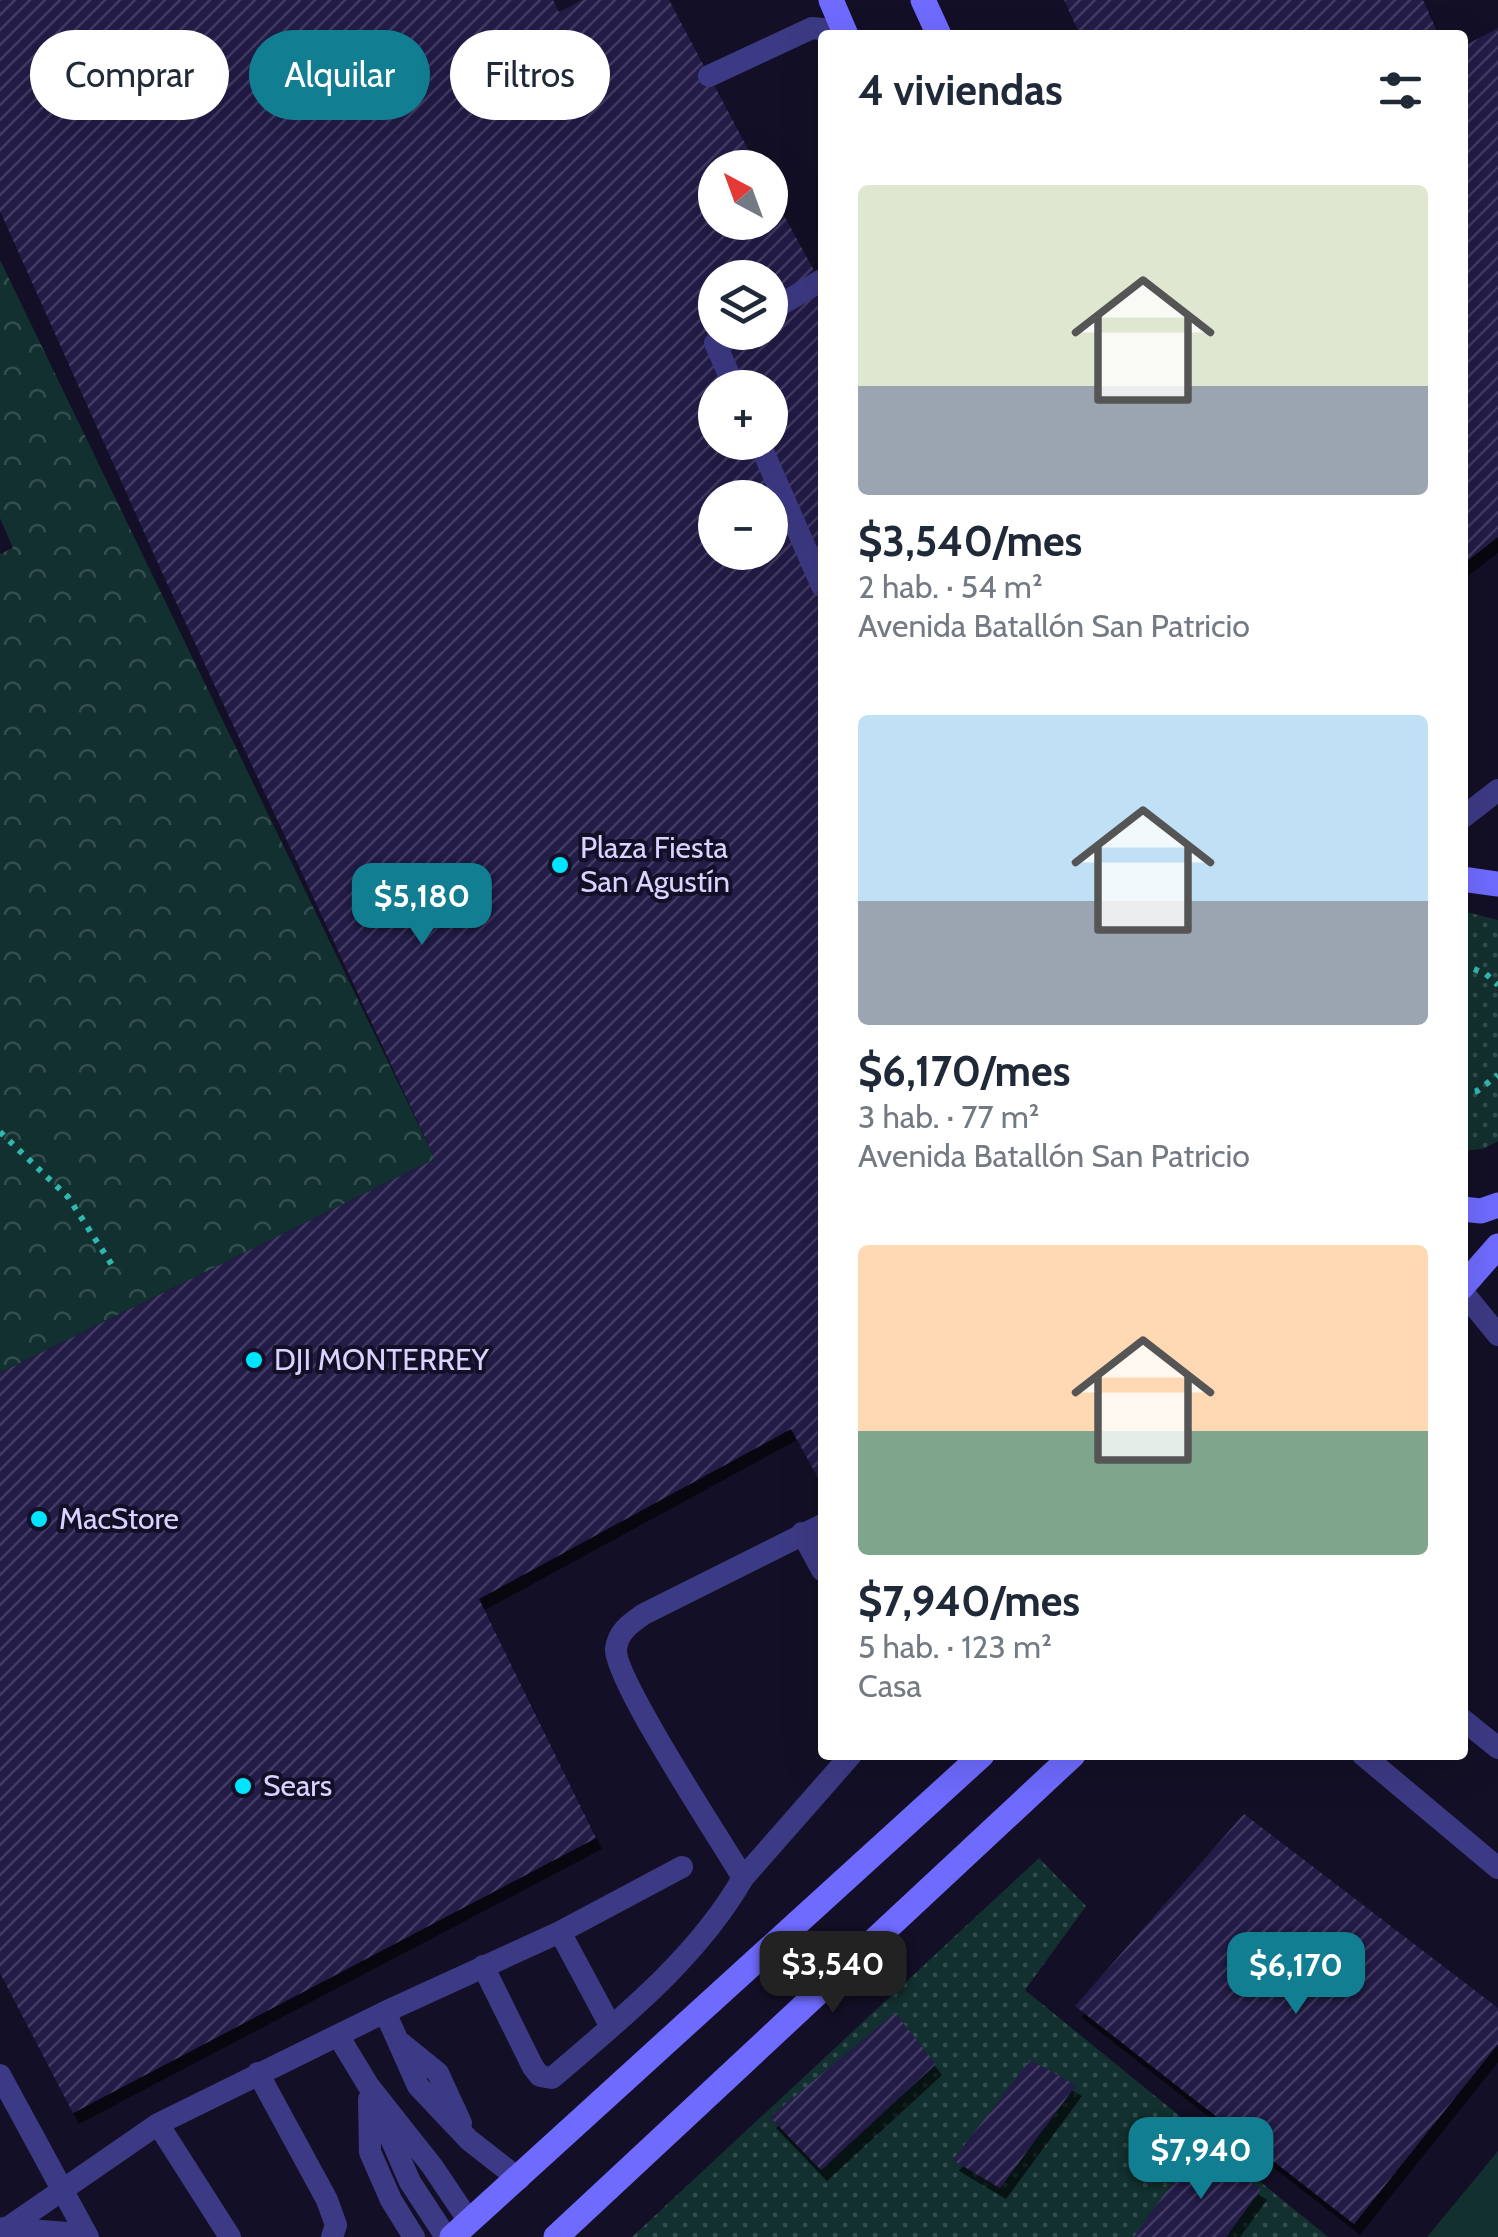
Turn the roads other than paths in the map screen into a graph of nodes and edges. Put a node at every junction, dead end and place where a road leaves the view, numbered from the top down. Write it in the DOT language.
graph roads {
  1 [pos="830,0"];
  2 [pos="923,0"];
  3 [pos="825,30"];
  4 [pos="844,30"];
  5 [pos="936,30"];
  6 [pos="709,76"];
  7 [pos="818,282"];
  8 [pos="788,300"];
  9 [pos="767,460"];
  10 [pos="818,577"];
  11 [pos="1498,790"];
  12 [pos="1468,813"];
  13 [pos="1468,880"];
  14 [pos="1498,884"];
  15 [pos="1498,1204"];
  16 [pos="1468,1210"];
  17 [pos="1498,1246"];
  18 [pos="1468,1282"];
  19 [pos="1468,1297"];
  20 [pos="1498,1335"];
  21 [pos="812,1529"];
  22 [pos="818,1554"];
  23 [pos="1468,1724"];
  24 [pos="1498,1748"];
  25 [pos="847,1760"];
  26 [pos="977,1760"];
  27 [pos="1068,1760"];
  28 [pos="1369,1760"];
  29 [pos="682,1867"];
  30 [pos="1498,1868"];
  31 [pos="744,1878"];
  32 [pos="560,1932"];
  33 [pos="483,1966"];
  34 [pos="385,2012"];
  35 [pos="611,2027"];
  36 [pos="339,2037"];
  37 [pos="258,2074"];
  38 [pos="0,2075"];
  39 [pos="368,2085"];
  40 [pos="158,2124"];
  41 [pos="519,2179"];
  42 [pos="1,2229"];
  43 [pos="456,2232"];
  44 [pos="74,2237"];
  45 [pos="88,2237"];
  46 [pos="230,2237"];
  47 [pos="332,2237"];
  48 [pos="414,2237"];
  49 [pos="556,2237"];
  1 -- 4 [label="street"];
  2 -- 5 [label="street"];
  3 -- 6 [label="lane"];
  7 -- 8 [label="lane"];
  9 -- 10 [label="lane"];
  11 -- 12 [label="lane"];
  13 -- 14 [label="street"];
  15 -- 16 [label="street"];
  17 -- 18 [label="street"];
  19 -- 20 [label="lane"];
  21 -- 22 [label="lane"];
  21 -- 31 [label="lane"];
  23 -- 24 [label="lane"];
  25 -- 31 [label="lane"];
  26 -- 41 [label="street"];
  27 -- 49 [label="street"];
  28 -- 30 [label="lane"];
  29 -- 32 [label="lane"];
  31 -- 35 [label="lane"];
  32 -- 33 [label="lane"];
  32 -- 35 [label="lane"];
  33 -- 34 [label="lane"];
  33 -- 35 [label="lane"];
  34 -- 36 [label="lane"];
  34 -- 41 [label="lane"];
  36 -- 37 [label="lane"];
  36 -- 39 [label="lane"];
  37 -- 40 [label="lane"];
  37 -- 47 [label="lane"];
  38 -- 45 [label="lane, bridge"];
  39 -- 43 [label="lane"];
  39 -- 48 [label="lane"];
  40 -- 42 [label="lane"];
  40 -- 46 [label="lane"];
  41 -- 43 [label="street"];
  42 -- 44 [label="lane"];
}
